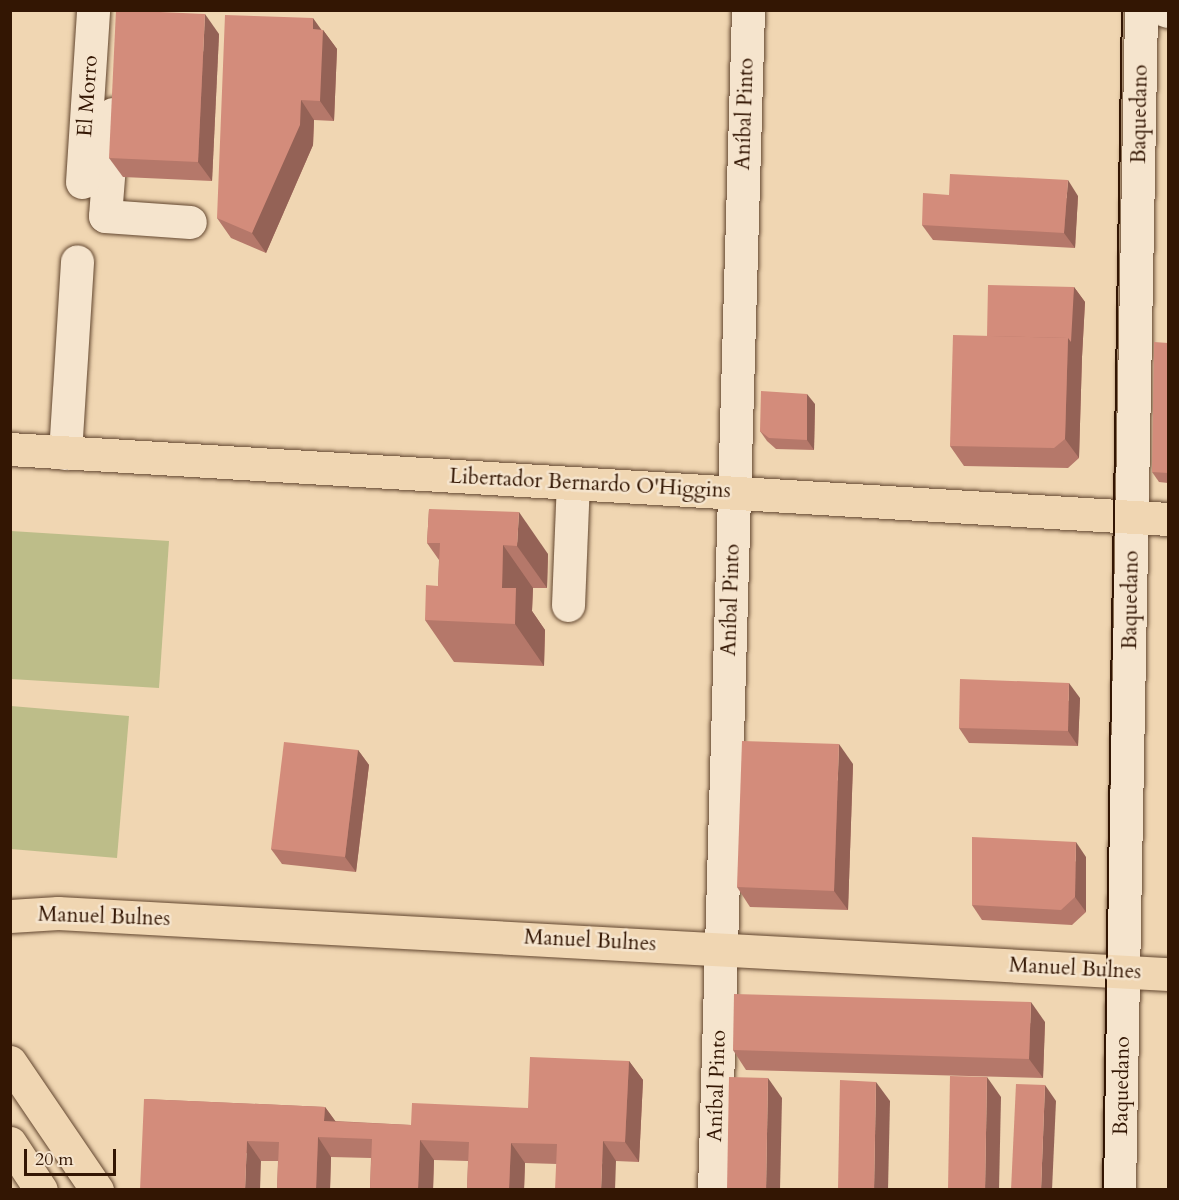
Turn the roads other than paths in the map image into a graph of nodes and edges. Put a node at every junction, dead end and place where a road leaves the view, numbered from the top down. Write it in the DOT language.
graph roads {
  1 [pos="93,10"];
  2 [pos="121,10"];
  3 [pos="748,10"];
  4 [pos="1142,10"];
  5 [pos="82,182"];
  6 [pos="190,222"];
  7 [pos="77,261"];
  8 [pos="10,449"];
  9 [pos="65,453"];
  10 [pos="573,483"];
  11 [pos="734,493"];
  12 [pos="1133,517"];
  13 [pos="1168,519"];
  14 [pos="568,605"];
  15 [pos="10,916"];
  16 [pos="721,947"];
  17 [pos="1124,972"];
  18 [pos="1168,974"];
  19 [pos="10,1062"];
  20 [pos="10,1143"];
  21 [pos="41,1190"];
  22 [pos="97,1190"];
  23 [pos="714,1190"];
  24 [pos="1119,1190"];
  1 -- 5 [label="street, El Morro"];
  2 -- 6 [label="street"];
  3 -- 11 [label="street, Aníbal Pinto"];
  4 -- 12 [label="street, Baquedano"];
  7 -- 9 [label="street"];
  8 -- 9 [label="main road, Libertador Bernardo O'Higgins"];
  9 -- 10 [label="main road, Libertador Bernardo O'Higgins"];
  10 -- 11 [label="main road, Libertador Bernardo O'Higgins"];
  10 -- 14 [label="street"];
  11 -- 12 [label="main road, Libertador Bernardo O'Higgins"];
  11 -- 16 [label="street, Aníbal Pinto"];
  12 -- 13 [label="main road, Libertador Bernardo O'Higgins"];
  12 -- 17 [label="street, Baquedano"];
  15 -- 16 [label="main road, Manuel Bulnes"];
  16 -- 17 [label="main road, Manuel Bulnes"];
  16 -- 23 [label="street, Aníbal Pinto"];
  17 -- 18 [label="main road, Manuel Bulnes"];
  17 -- 24 [label="street, Baquedano"];
  19 -- 22 [label="main road"];
  20 -- 21 [label="main road"];
}
